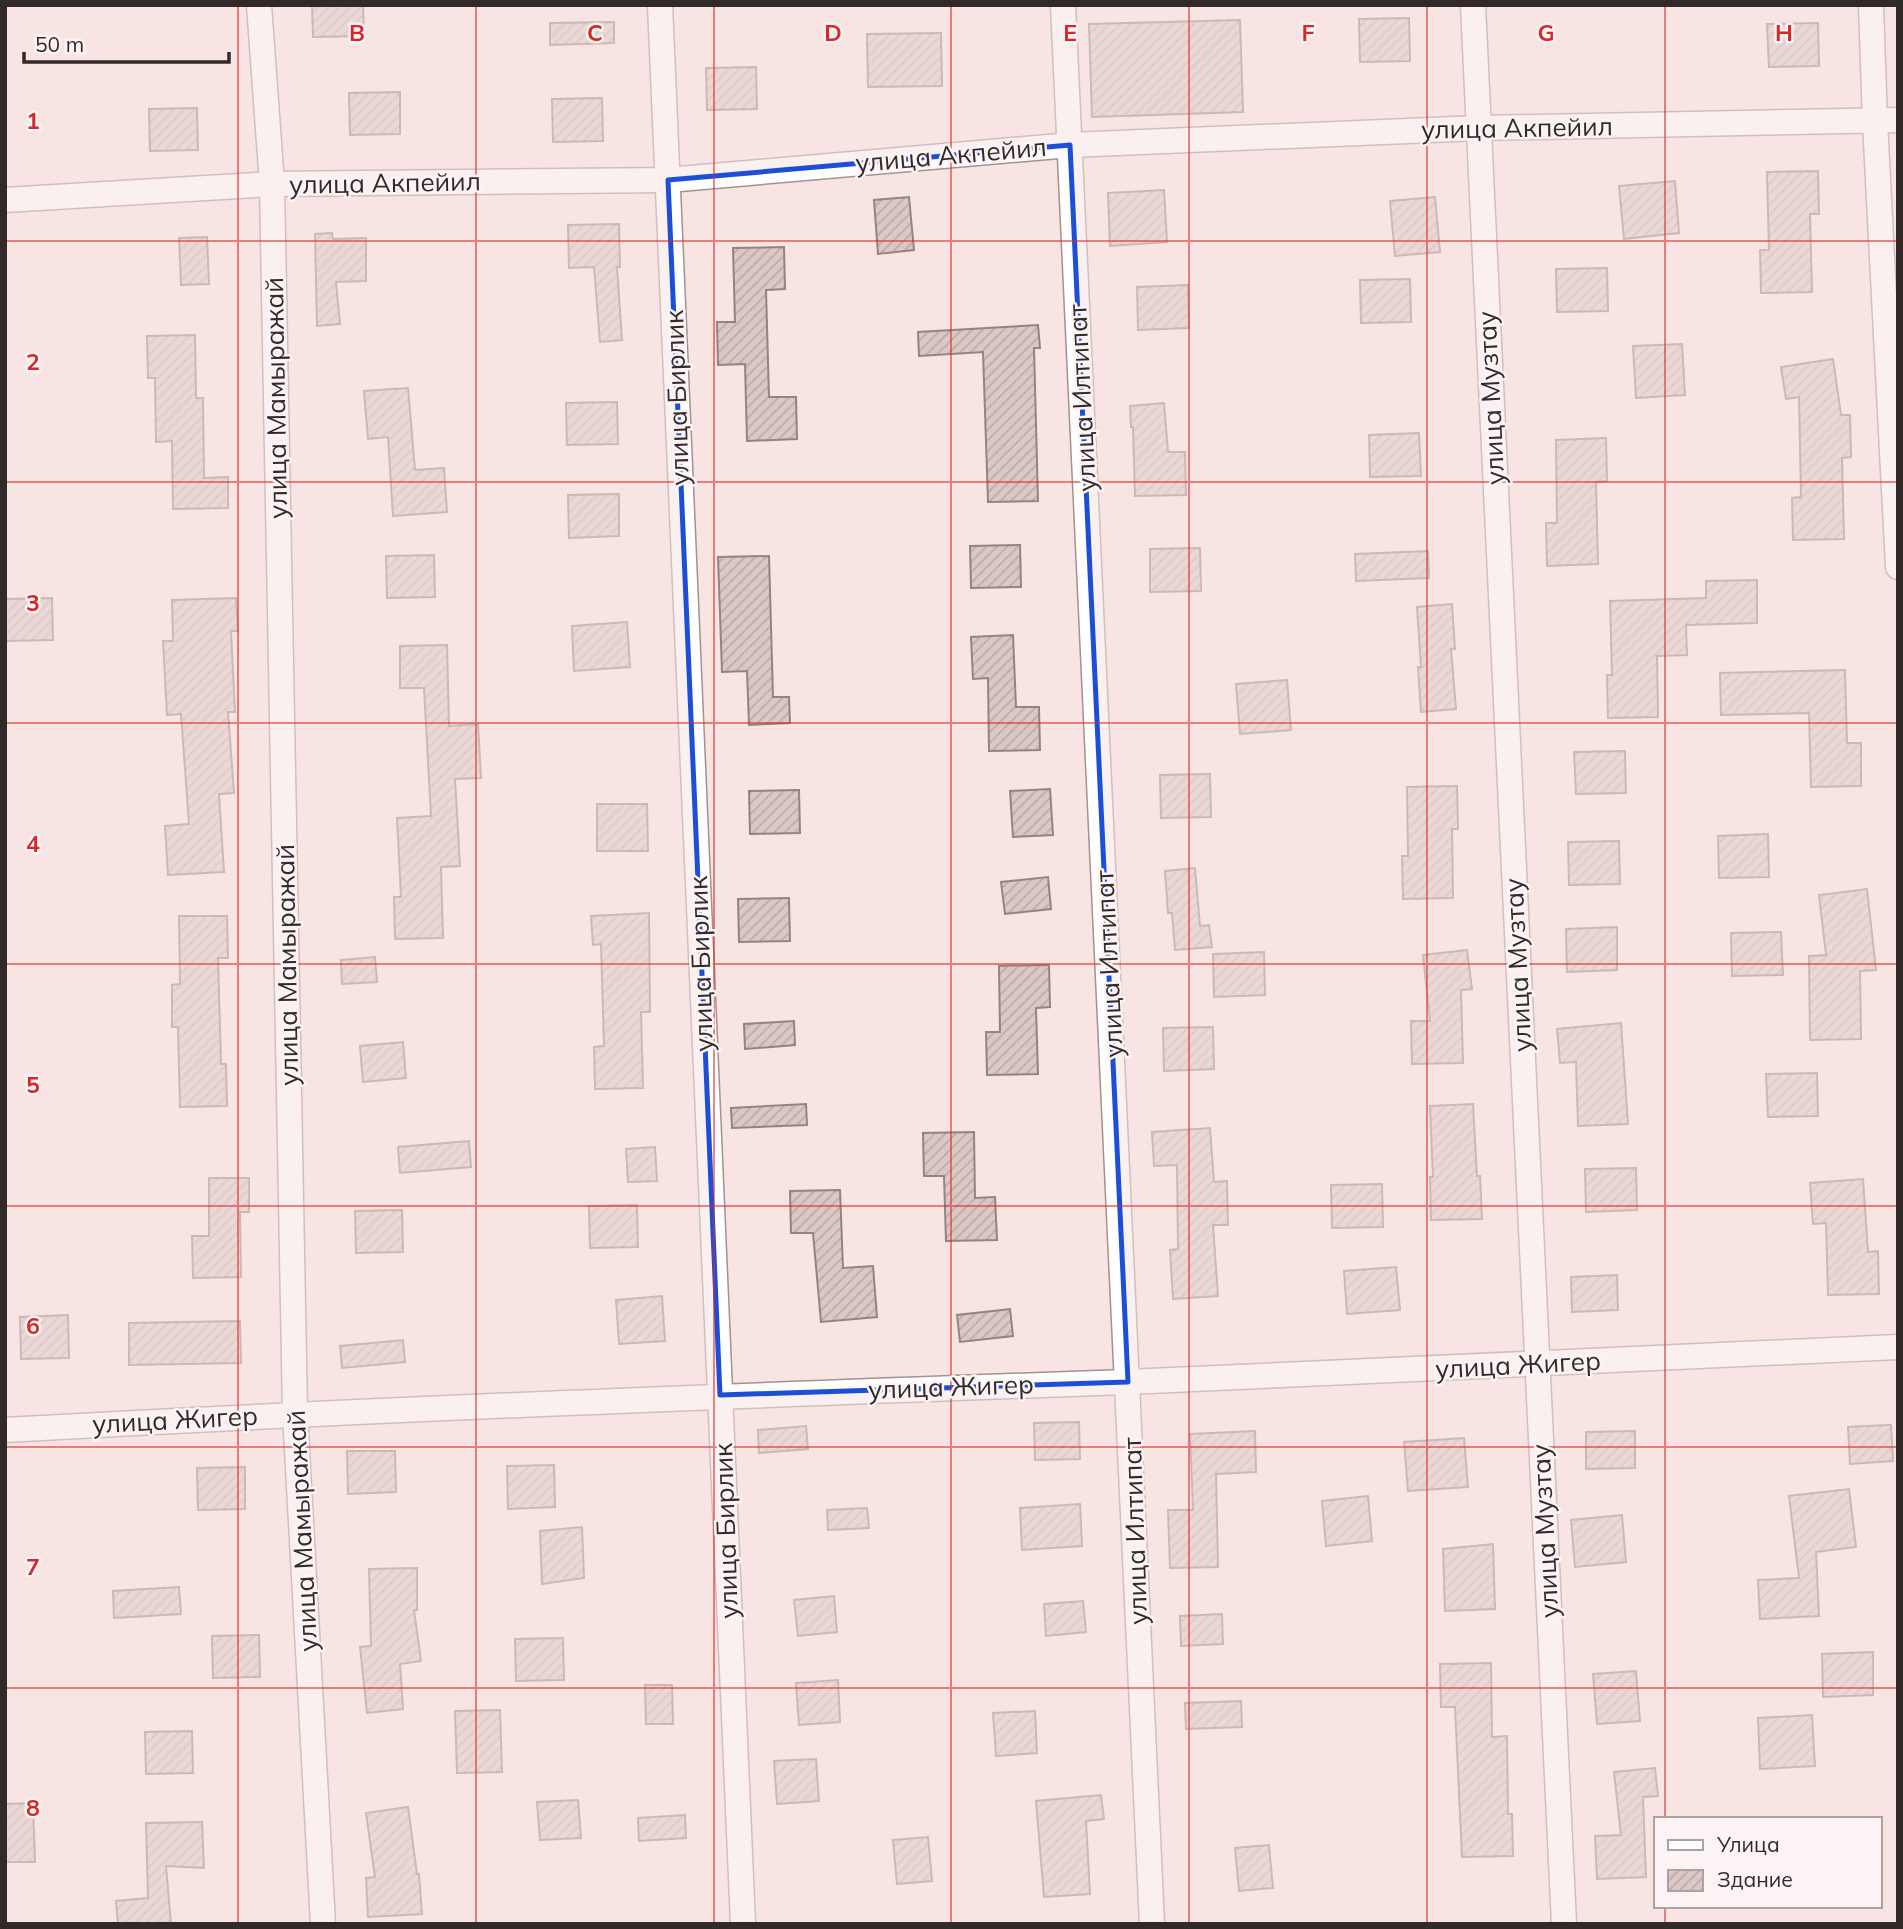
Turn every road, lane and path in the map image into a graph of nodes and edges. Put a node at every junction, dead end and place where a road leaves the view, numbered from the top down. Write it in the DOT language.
graph roads {
  1 [pos="259,5"];
  2 [pos="660,5"];
  3 [pos="1063,5"];
  4 [pos="1474,5"];
  5 [pos="1871,5"];
  6 [pos="1886,121"];
  7 [pos="1479,128"];
  8 [pos="1070,145"];
  9 [pos="668,180"];
  10 [pos="272,184"];
  11 [pos="5,200"];
  12 [pos="1898,566"];
  13 [pos="1898,1347"];
  14 [pos="1536,1365"];
  15 [pos="1128,1381"];
  16 [pos="720,1395"];
  17 [pos="295,1413"];
  18 [pos="5,1430"];
  19 [pos="323,1924"];
  20 [pos="743,1924"];
  21 [pos="1152,1924"];
  22 [pos="1564,1924"];
  1 -- 10 [label="street, улица Мамыражай"];
  2 -- 9 [label="street, улица Бирлик"];
  3 -- 8 [label="street, улица Илтипат"];
  4 -- 7 [label="street, улица Музтау"];
  5 -- 6 [label="street"];
  6 -- 7 [label="street, улица Акпейил"];
  6 -- 12 [label="street"];
  7 -- 8 [label="street, улица Акпейил"];
  7 -- 14 [label="street, улица Музтау"];
  8 -- 9 [label="street, улица Акпейил"];
  8 -- 15 [label="street, улица Илтипат"];
  9 -- 10 [label="street, улица Акпейил"];
  9 -- 16 [label="street, улица Бирлик"];
  10 -- 11 [label="street, улица Акпейил"];
  10 -- 17 [label="street, улица Мамыражай"];
  13 -- 14 [label="street, улица Жигер"];
  14 -- 15 [label="street, улица Жигер"];
  14 -- 22 [label="street, улица Музтау"];
  15 -- 16 [label="street, улица Жигер"];
  15 -- 21 [label="street, улица Илтипат"];
  16 -- 17 [label="street, улица Жигер"];
  16 -- 20 [label="street, улица Бирлик"];
  17 -- 18 [label="street, улица Жигер"];
  17 -- 19 [label="street, улица Мамыражай"];
}
